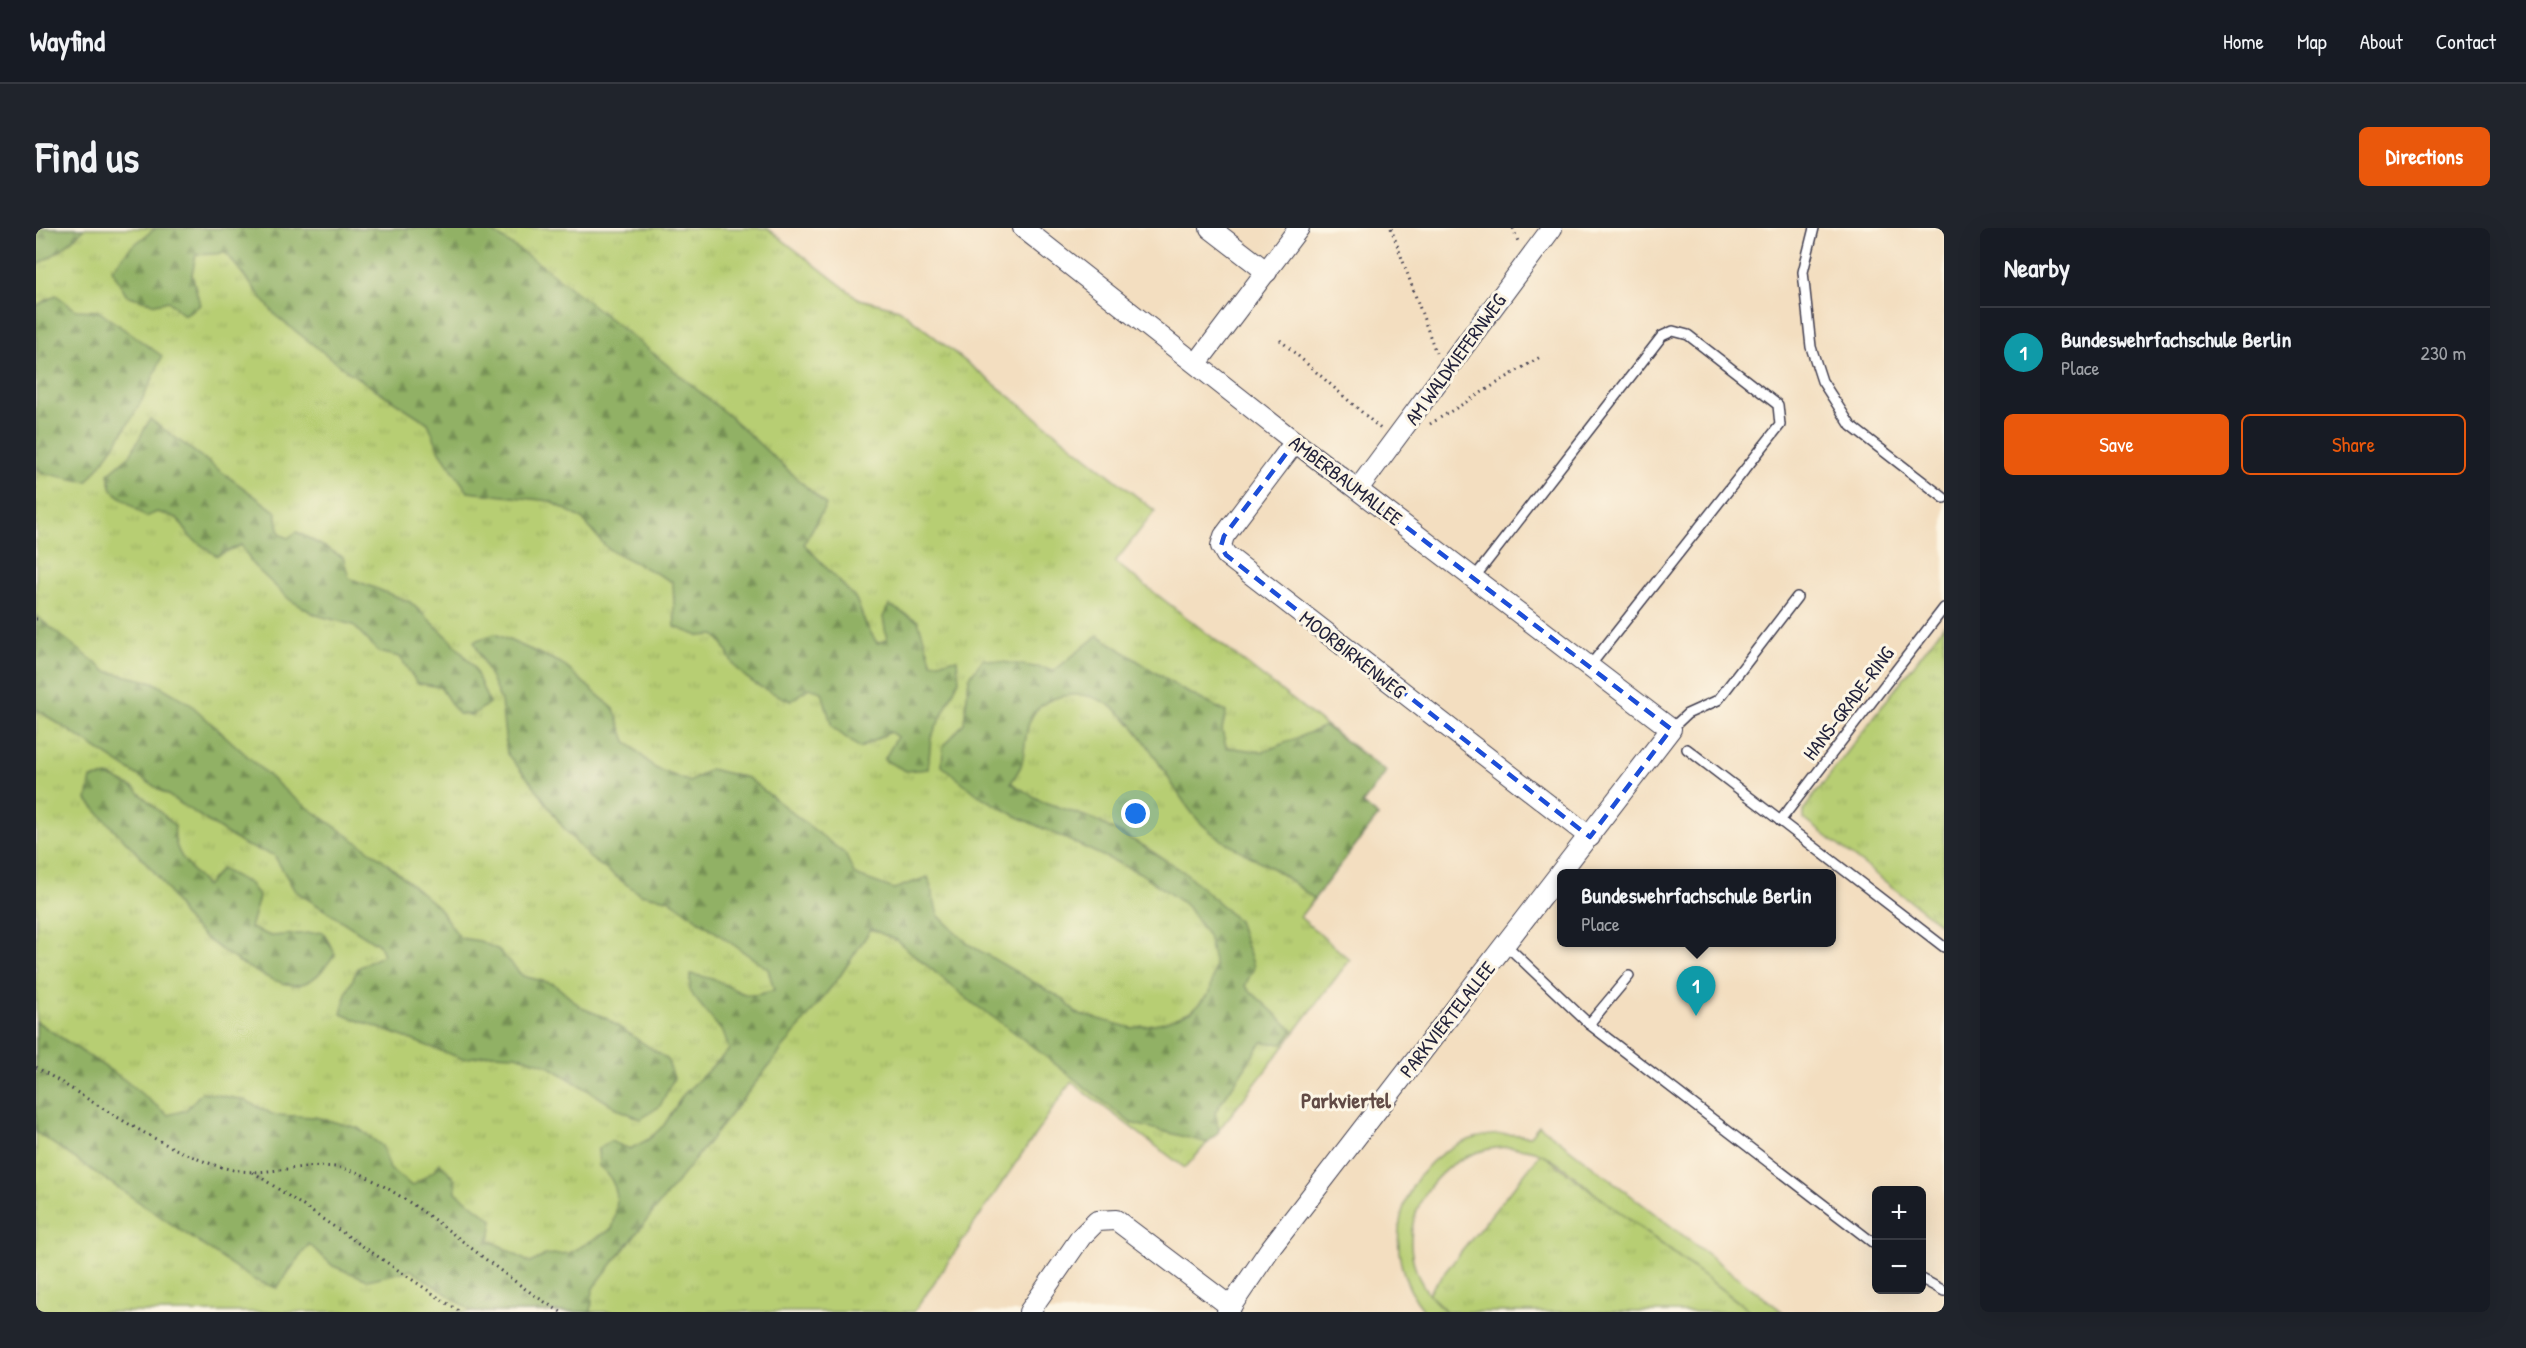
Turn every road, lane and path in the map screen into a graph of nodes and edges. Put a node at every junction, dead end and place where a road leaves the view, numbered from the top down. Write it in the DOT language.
graph roads {
  1 [pos="1023,228"];
  2 [pos="1210,228"];
  3 [pos="1299,228"];
  4 [pos="1391,228"];
  5 [pos="1552,228"];
  6 [pos="1814,228"];
  7 [pos="1267,272"];
  8 [pos="1280,340"];
  9 [pos="1540,357"];
  10 [pos="1197,363"];
  11 [pos="1443,375"];
  12 [pos="1416,412"];
  13 [pos="1394,441"];
  14 [pos="1295,442"];
  15 [pos="1358,489"];
  16 [pos="1944,498"];
  17 [pos="1474,578"];
  18 [pos="1797,597"];
  19 [pos="1944,608"];
  20 [pos="1589,667"];
  21 [pos="1671,729"];
  22 [pos="1687,749"];
  23 [pos="1780,821"];
  24 [pos="1590,837"];
  25 [pos="1565,869"];
  26 [pos="1557,879"];
  27 [pos="1505,944"];
  28 [pos="1944,947"];
  29 [pos="1629,976"];
  30 [pos="1589,1024"];
  31 [pos="36,1067"];
  32 [pos="251,1171"];
  33 [pos="1872,1242"];
  34 [pos="1926,1281"];
  35 [pos="1944,1291"];
  36 [pos="1229,1309"];
  37 [pos="460,1312"];
  38 [pos="561,1312"];
  39 [pos="1029,1312"];
  1 -- 10 [label="street, AMBERBAUMALLEE"];
  2 -- 7 [label="street"];
  3 -- 7 [label="street"];
  4 -- 11 [label="path"];
  5 -- 11 [label="street, AM WALDKIEFERNWEG"];
  6 -- 16 [label="lane"];
  7 -- 10 [label="street"];
  8 -- 13 [label="path"];
  9 -- 12 [label="path"];
  10 -- 14 [label="street, AMBERBAUMALLEE"];
  11 -- 12 [label="street, AM WALDKIEFERNWEG"];
  12 -- 13 [label="street, AM WALDKIEFERNWEG"];
  13 -- 15 [label="street, AM WALDKIEFERNWEG"];
  14 -- 15 [label="street, AMBERBAUMALLEE"];
  14 -- 24 [label="street, MOORBIRKENWEG"];
  15 -- 17 [label="street, AMBERBAUMALLEE"];
  17 -- 20 [label="street, AMBERBAUMALLEE"];
  17 -- 20 [label="lane"];
  18 -- 21 [label="lane"];
  19 -- 23 [label="lane, HANS-GRADE-RING"];
  20 -- 21 [label="street, AMBERBAUMALLEE"];
  21 -- 24 [label="street, PARKVIERTELALLEE"];
  22 -- 23 [label="lane"];
  23 -- 28 [label="lane"];
  24 -- 25 [label="street, PARKVIERTELALLEE"];
  26 -- 27 [label="street, PARKVIERTELALLEE"];
  27 -- 30 [label="lane"];
  27 -- 36 [label="street, PARKVIERTELALLEE"];
  29 -- 30 [label="lane"];
  30 -- 33 [label="lane"];
  31 -- 32 [label="path"];
  32 -- 37 [label="path"];
  32 -- 38 [label="path"];
  34 -- 35 [label="lane"];
  36 -- 39 [label="street"];
}
